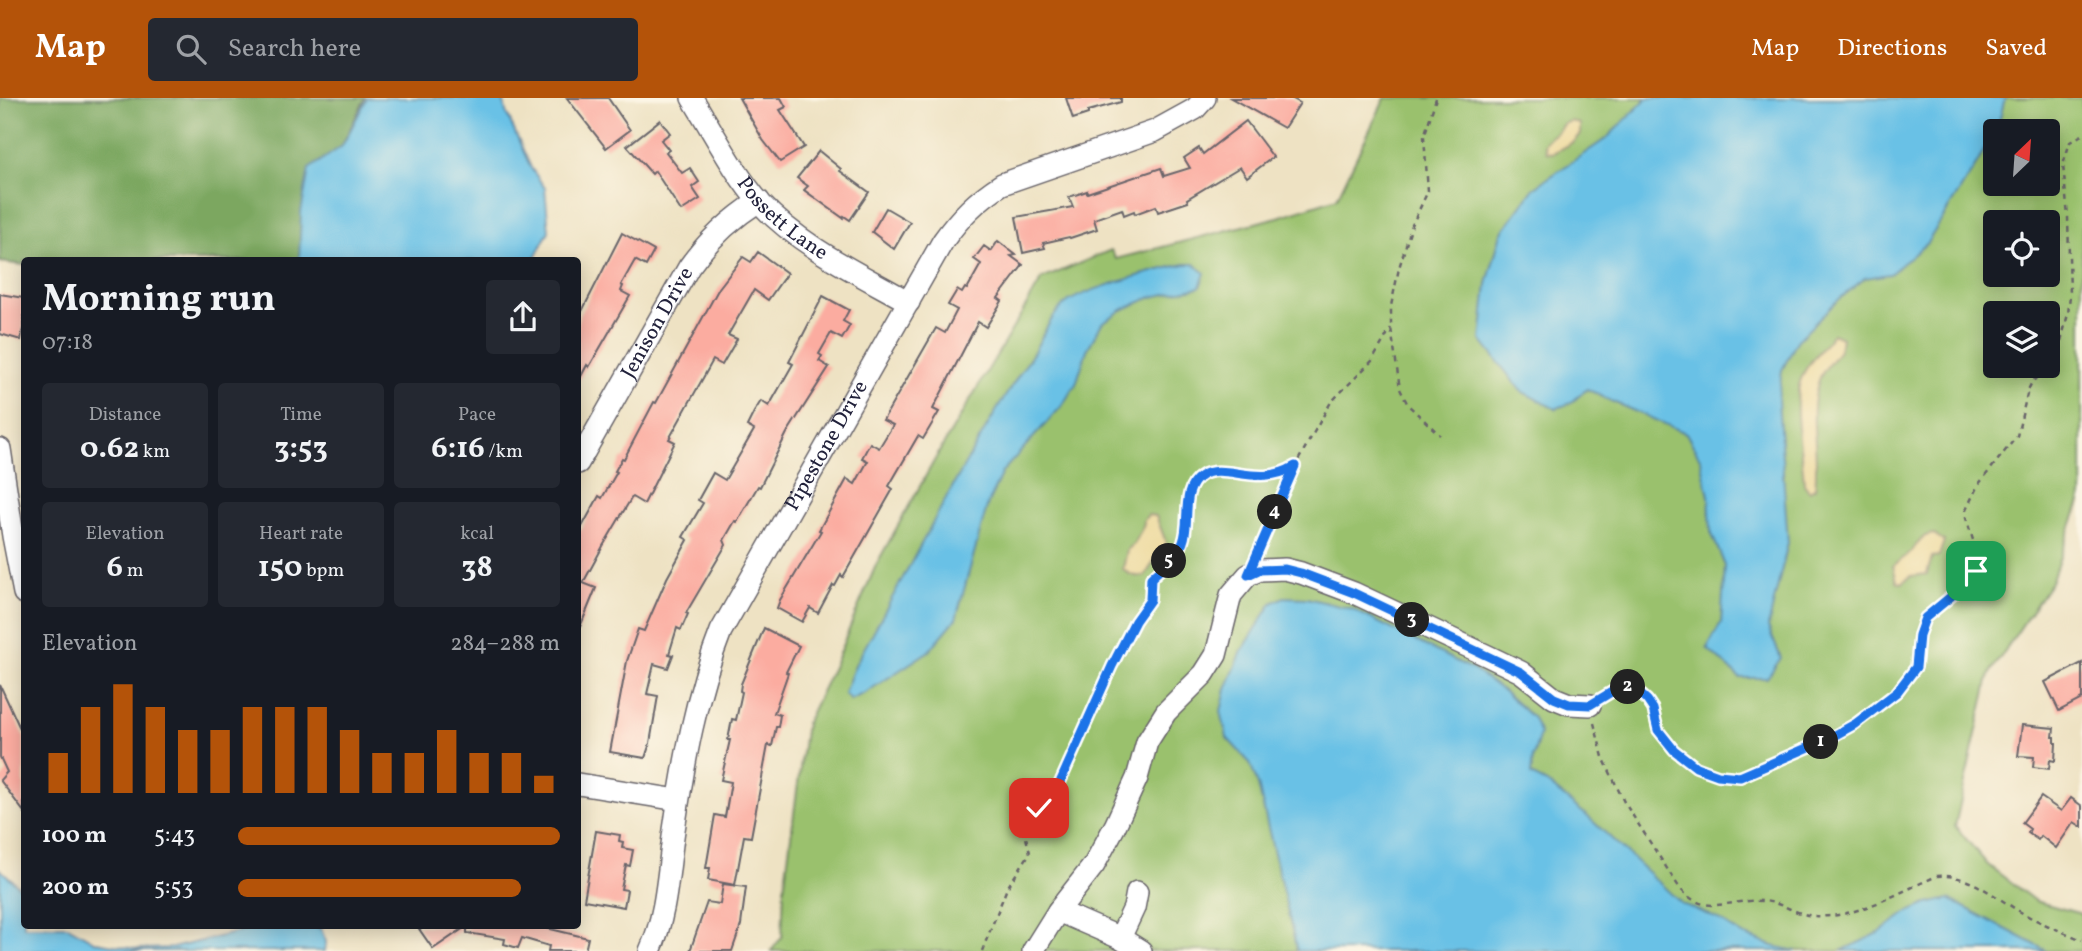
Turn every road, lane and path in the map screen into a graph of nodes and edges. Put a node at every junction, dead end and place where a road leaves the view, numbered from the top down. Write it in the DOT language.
graph roads {
  1 [pos="692,98"];
  2 [pos="1205,98"];
  3 [pos="1436,98"];
  4 [pos="2082,135"];
  5 [pos="759,201"];
  6 [pos="909,302"];
  7 [pos="1391,328"];
  8 [pos="1440,435"];
  9 [pos="0,449"];
  10 [pos="581,458"];
  11 [pos="1295,466"];
  12 [pos="6,537"];
  13 [pos="1248,575"];
  14 [pos="21,584"];
  15 [pos="1590,705"];
  16 [pos="581,784"];
  17 [pos="678,800"];
  18 [pos="1137,892"];
  19 [pos="1058,911"];
  20 [pos="1120,938"];
  21 [pos="2082,940"];
  22 [pos="650,951"];
  23 [pos="982,951"];
  24 [pos="1032,951"];
  25 [pos="1141,951"];
  1 -- 5 [label="street, Possett Lane"];
  2 -- 6 [label="street, Pipestone Drive"];
  3 -- 7 [label="path"];
  4 -- 15 [label="path"];
  5 -- 6 [label="street, Possett Lane"];
  5 -- 10 [label="street, Jenison Drive"];
  6 -- 17 [label="street, Pipestone Drive"];
  7 -- 8 [label="path"];
  7 -- 11 [label="path"];
  9 -- 12 [label="street"];
  11 -- 13 [label="path"];
  11 -- 23 [label="path"];
  12 -- 14 [label="street"];
  13 -- 15 [label="street"];
  13 -- 19 [label="street"];
  15 -- 21 [label="path"];
  16 -- 17 [label="street"];
  17 -- 22 [label="street, Pipestone Drive"];
  18 -- 20 [label="street"];
  19 -- 20 [label="street"];
  19 -- 24 [label="street"];
  20 -- 25 [label="street"];
}
